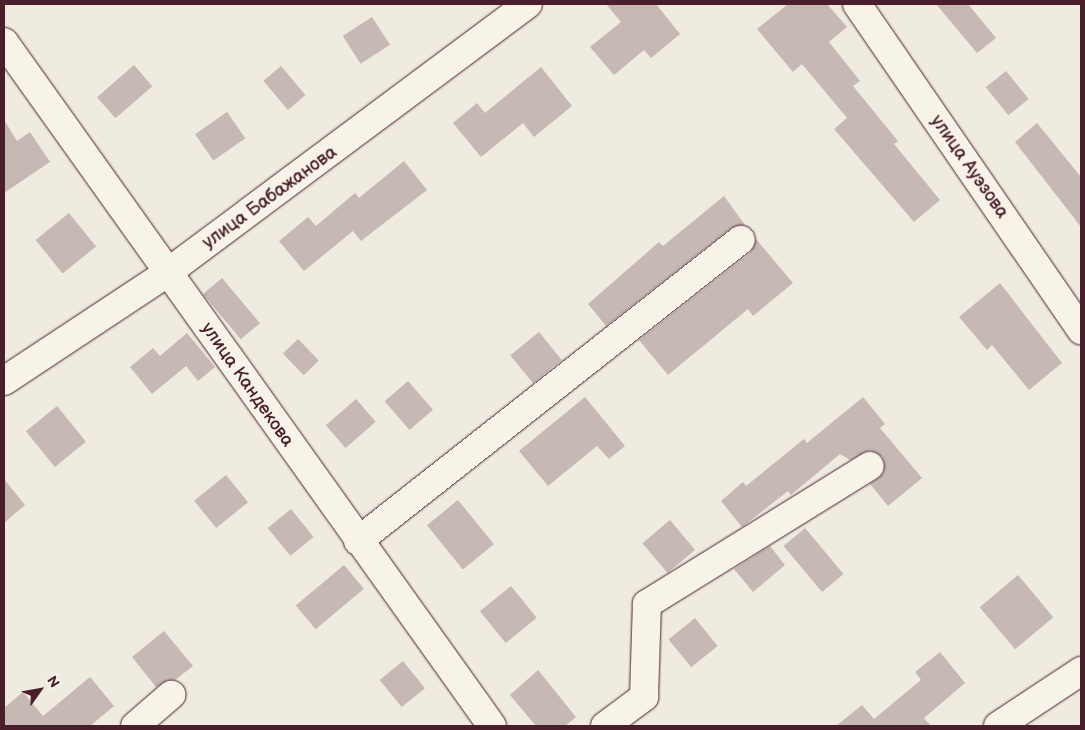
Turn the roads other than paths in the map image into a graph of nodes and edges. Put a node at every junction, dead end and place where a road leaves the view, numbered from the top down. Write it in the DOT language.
graph roads {
  1 [pos="528,4"];
  2 [pos="857,4"];
  3 [pos="4,42"];
  4 [pos="741,240"];
  5 [pos="167,272"];
  6 [pos="1081,330"];
  7 [pos="4,381"];
  8 [pos="870,466"];
  9 [pos="358,541"];
  10 [pos="1081,671"];
  11 [pos="171,695"];
  12 [pos="135,726"];
  13 [pos="492,726"];
  14 [pos="605,726"];
  15 [pos="998,726"];
  1 -- 5 [label="street, улица Бабажанова"];
  2 -- 6 [label="street, улица Ауэзова"];
  3 -- 5 [label="street, улица Кандекова"];
  4 -- 9 [label="street"];
  5 -- 7 [label="street, улица Бабажанова"];
  5 -- 9 [label="street, улица Кандекова"];
  8 -- 14 [label="street"];
  9 -- 13 [label="street, улица Кандекова"];
  10 -- 15 [label="street"];
  11 -- 12 [label="street"];
}
